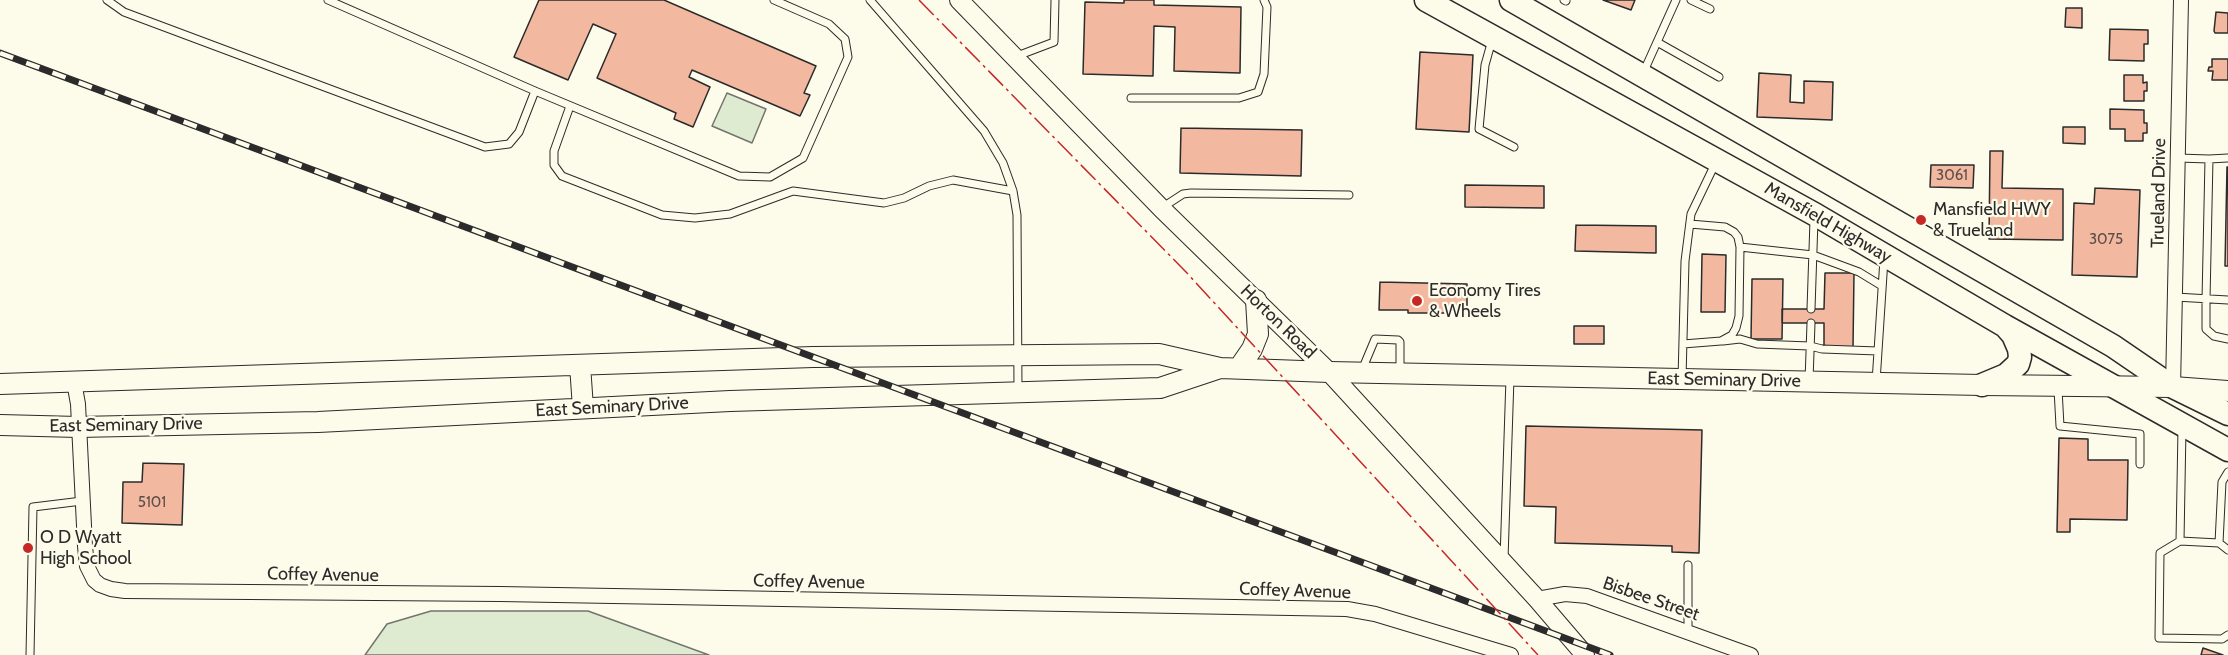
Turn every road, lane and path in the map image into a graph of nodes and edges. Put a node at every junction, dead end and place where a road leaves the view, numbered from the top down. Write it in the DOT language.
graph roads {
  1 [pos="107,0"];
  2 [pos="328,0"];
  3 [pos="774,0"];
  4 [pos="870,0"];
  5 [pos="959,0"];
  6 [pos="1055,0"];
  7 [pos="1264,0"];
  8 [pos="1426,0"];
  9 [pos="1511,0"];
  10 [pos="1676,0"];
  11 [pos="1691,0"];
  12 [pos="2181,0"];
  13 [pos="1710,9"];
  14 [pos="1493,38"];
  15 [pos="1657,42"];
  16 [pos="1013,58"];
  17 [pos="1642,75"];
  18 [pos="1719,77"];
  19 [pos="535,91"];
  20 [pos="1131,98"];
  21 [pos="570,106"];
  22 [pos="1514,147"];
  23 [pos="2228,158"];
  24 [pos="1717,159"];
  25 [pos="2178,159"];
  26 [pos="2209,159"];
  27 [pos="1013,190"];
  28 [pos="1349,195"];
  29 [pos="1161,208"];
  30 [pos="1815,214"];
  31 [pos="1690,224"];
  32 [pos="1740,248"];
  33 [pos="1813,255"];
  34 [pos="1884,256"];
  35 [pos="1882,286"];
  36 [pos="2175,297"];
  37 [pos="1256,300"];
  38 [pos="2206,300"];
  39 [pos="2228,300"];
  40 [pos="1811,309"];
  41 [pos="1811,323"];
  42 [pos="2005,326"];
  43 [pos="2228,339"];
  44 [pos="1721,341"];
  45 [pos="1683,344"];
  46 [pos="1810,346"];
  47 [pos="1878,351"];
  48 [pos="1018,355"];
  49 [pos="580,365"];
  50 [pos="1229,368"];
  51 [pos="1329,372"];
  52 [pos="1361,373"];
  53 [pos="1400,374"];
  54 [pos="1510,376"];
  55 [pos="1682,379"];
  56 [pos="74,382"];
  57 [pos="1809,382"];
  58 [pos="1876,383"];
  59 [pos="0,384"];
  60 [pos="1982,385"];
  61 [pos="2058,386"];
  62 [pos="2110,386"];
  63 [pos="2173,387"];
  64 [pos="2228,391"];
  65 [pos="1018,392"];
  66 [pos="583,408"];
  67 [pos="2228,414"];
  68 [pos="0,425"];
  69 [pos="2182,425"];
  70 [pos="78,427"];
  71 [pos="2228,450"];
  72 [pos="2140,464"];
  73 [pos="2228,472"];
  74 [pos="82,501"];
  75 [pos="2180,541"];
  76 [pos="2219,543"];
  77 [pos="2228,550"];
  78 [pos="1504,563"];
  79 [pos="1688,565"];
  80 [pos="1537,599"];
  81 [pos="1688,631"];
  82 [pos="2228,635"];
  83 [pos="30,655"];
  84 [pos="1511,655"];
  85 [pos="1585,655"];
  86 [pos="1751,655"];
  1 -- 19 [label="lane"];
  2 -- 19 [label="lane"];
  3 -- 21 [label="lane"];
  4 -- 27 [label="lane"];
  5 -- 16 [label="street, Horton Road"];
  6 -- 16 [label="lane"];
  7 -- 20 [label="lane"];
  8 -- 14 [label="main road, Mansfield Highway"];
  9 -- 17 [label="main road, Mansfield Highway"];
  10 -- 15 [label="lane"];
  11 -- 13 [label="lane"];
  12 -- 25 [label="street, Trueland Drive"];
  14 -- 22 [label="lane"];
  14 -- 24 [label="main road, Mansfield Highway"];
  15 -- 17 [label="lane"];
  15 -- 18 [label="lane"];
  16 -- 29 [label="street, Horton Road"];
  17 -- 63 [label="main road, Mansfield Highway"];
  19 -- 21 [label="lane"];
  21 -- 27 [label="lane"];
  23 -- 26 [label="lane"];
  24 -- 30 [label="main road, Mansfield Highway"];
  24 -- 31 [label="lane"];
  25 -- 26 [label="lane"];
  25 -- 36 [label="street, Trueland Drive"];
  26 -- 38 [label="lane"];
  27 -- 48 [label="lane"];
  28 -- 29 [label="lane"];
  29 -- 37 [label="street, Horton Road"];
  30 -- 33 [label="lane"];
  30 -- 34 [label="main road, Mansfield Highway"];
  31 -- 32 [label="lane"];
  31 -- 45 [label="lane"];
  32 -- 33 [label="lane"];
  32 -- 44 [label="lane"];
  33 -- 35 [label="lane"];
  33 -- 40 [label="lane"];
  34 -- 35 [label="lane"];
  34 -- 42 [label="main road, Mansfield Highway"];
  35 -- 47 [label="lane"];
  36 -- 38 [label="lane"];
  36 -- 63 [label="street, Trueland Drive"];
  37 -- 50 [label="main road"];
  37 -- 51 [label="street, Horton Road"];
  38 -- 39 [label="lane"];
  38 -- 43 [label="lane"];
  41 -- 46 [label="lane"];
  42 -- 60 [label="main road"];
  42 -- 62 [label="main road, Mansfield Highway"];
  44 -- 45 [label="lane"];
  44 -- 46 [label="lane"];
  45 -- 55 [label="lane"];
  46 -- 47 [label="lane"];
  46 -- 57 [label="lane"];
  47 -- 58 [label="lane"];
  48 -- 49 [label="main road, East Seminary Drive"];
  48 -- 50 [label="main road, East Seminary Drive"];
  48 -- 65 [label="lane"];
  49 -- 56 [label="main road, East Seminary Drive"];
  49 -- 66 [label="main road"];
  50 -- 51 [label="main road, East Seminary Drive"];
  50 -- 65 [label="main road, East Seminary Drive"];
  51 -- 52 [label="main road, East Seminary Drive"];
  51 -- 78 [label="street, Horton Road"];
  52 -- 53 [label="main road, East Seminary Drive"];
  52 -- 53 [label="lane"];
  53 -- 54 [label="main road, East Seminary Drive"];
  54 -- 55 [label="main road, East Seminary Drive"];
  54 -- 78 [label="lane"];
  55 -- 57 [label="main road, East Seminary Drive"];
  56 -- 59 [label="main road, East Seminary Drive"];
  56 -- 70 [label="street"];
  57 -- 58 [label="main road, East Seminary Drive"];
  58 -- 60 [label="main road, East Seminary Drive"];
  60 -- 61 [label="main road, East Seminary Drive"];
  61 -- 62 [label="main road, East Seminary Drive"];
  61 -- 72 [label="lane"];
  62 -- 63 [label="main road, East Seminary Drive"];
  62 -- 69 [label="main road, Mansfield Highway"];
  63 -- 64 [label="main road, East Seminary Drive"];
  63 -- 67 [label="main road, Mansfield Highway"];
  65 -- 66 [label="main road, East Seminary Drive"];
  66 -- 70 [label="main road, East Seminary Drive"];
  68 -- 70 [label="main road, East Seminary Drive"];
  69 -- 71 [label="main road, Mansfield Highway"];
  69 -- 75 [label="lane"];
  70 -- 74 [label="street"];
  73 -- 76 [label="lane"];
  74 -- 83 [label="lane"];
  74 -- 84 [label="street, Coffey Avenue"];
  75 -- 76 [label="lane"];
  75 -- 82 [label="lane"];
  76 -- 77 [label="lane"];
  78 -- 80 [label="street, Horton Road"];
  79 -- 81 [label="lane"];
  80 -- 81 [label="street, Bisbee Street"];
  80 -- 85 [label="street, Horton Road"];
  81 -- 86 [label="street, Bisbee Street"];
}
